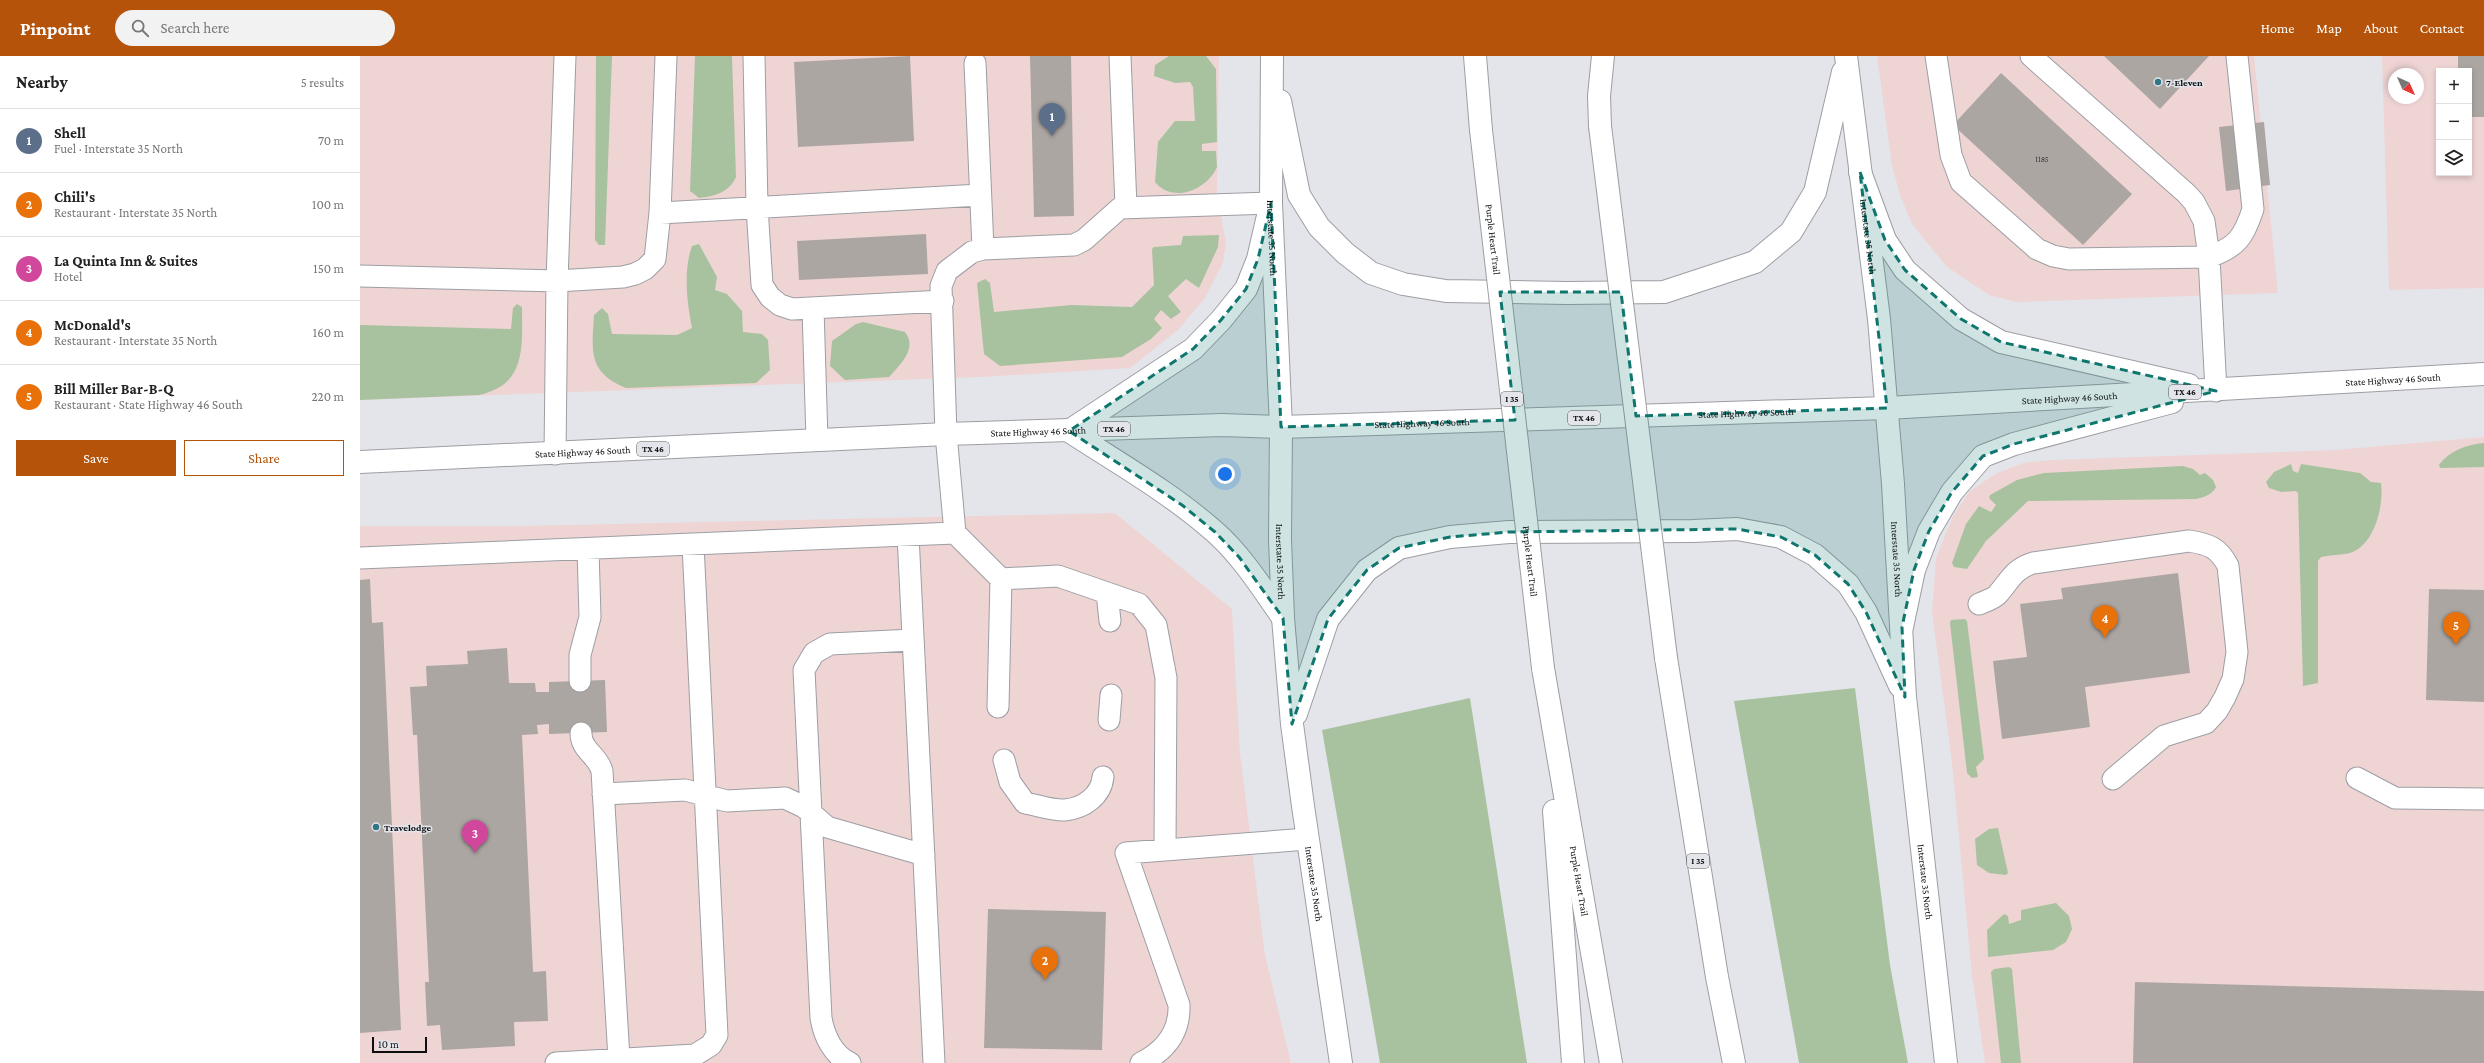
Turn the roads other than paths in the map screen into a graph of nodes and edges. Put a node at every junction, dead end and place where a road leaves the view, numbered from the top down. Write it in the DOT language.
graph roads {
  1 [pos="565,56"];
  2 [pos="666,56"];
  3 [pos="754,56"];
  4 [pos="1120,56"];
  5 [pos="1272,56"];
  6 [pos="1475,56"];
  7 [pos="1596,56"];
  8 [pos="1603,56"];
  9 [pos="1936,56"];
  10 [pos="2031,56"];
  11 [pos="2237,56"];
  12 [pos="1846,57"];
  13 [pos="975,62"];
  14 [pos="1599,96"];
  15 [pos="1860,172"];
  16 [pos="980,195"];
  17 [pos="1271,203"];
  18 [pos="758,207"];
  19 [pos="1126,207"];
  20 [pos="660,213"];
  21 [pos="983,249"];
  22 [pos="2209,257"];
  23 [pos="360,276"];
  24 [pos="557,281"];
  25 [pos="943,301"];
  26 [pos="813,308"];
  27 [pos="2484,374"];
  28 [pos="2216,391"];
  29 [pos="1887,408"];
  30 [pos="1281,428"];
  31 [pos="1069,431"];
  32 [pos="946,434"];
  33 [pos="817,440"];
  34 [pos="555,454"];
  35 [pos="360,462"];
  36 [pos="955,533"];
  37 [pos="908,535"];
  38 [pos="693,545"];
  39 [pos="588,549"];
  40 [pos="360,558"];
  41 [pos="1001,579"];
  42 [pos="1107,593"];
  43 [pos="1979,604"];
  44 [pos="1283,618"];
  45 [pos="1110,621"];
  46 [pos="1902,627"];
  47 [pos="913,640"];
  48 [pos="1544,668"];
  49 [pos="580,680"];
  50 [pos="1111,696"];
  51 [pos="1905,697"];
  52 [pos="998,707"];
  53 [pos="1109,720"];
  54 [pos="1292,724"];
  55 [pos="581,733"];
  56 [pos="1004,760"];
  57 [pos="1104,777"];
  58 [pos="2357,778"];
  59 [pos="2113,779"];
  60 [pos="603,794"];
  61 [pos="706,796"];
  62 [pos="2484,799"];
  63 [pos="811,814"];
  64 [pos="1307,839"];
  65 [pos="1165,849"];
  66 [pos="924,855"];
  67 [pos="619,1059"];
  68 [pos="556,1063"];
  69 [pos="850,1063"];
  70 [pos="934,1063"];
  71 [pos="1141,1063"];
  72 [pos="1341,1063"];
  73 [pos="1573,1063"];
  74 [pos="1611,1063"];
  75 [pos="1734,1063"];
  76 [pos="1946,1063"];
  1 -- 24 [label="lane"];
  2 -- 20 [label="lane"];
  3 -- 18 [label="lane"];
  4 -- 19 [label="lane"];
  5 -- 12 [label="main road"];
  5 -- 17 [label="main road, Interstate 35 North"];
  6 -- 48 [label="main road, Purple Heart Trail / I 35, bridge"];
  7 -- 14 [label="main road, I 35"];
  8 -- 14 [label="main road"];
  9 -- 22 [label="lane"];
  10 -- 22 [label="lane"];
  11 -- 22 [label="lane"];
  12 -- 15 [label="main road, Interstate 35 North"];
  13 -- 16 [label="lane"];
  14 -- 75 [label="main road, I 35, bridge"];
  15 -- 28 [label="main road"];
  15 -- 29 [label="main road, Interstate 35 North"];
  16 -- 18 [label="lane"];
  16 -- 21 [label="lane"];
  17 -- 19 [label="lane"];
  17 -- 30 [label="main road, Interstate 35 North"];
  17 -- 31 [label="main road"];
  18 -- 20 [label="lane"];
  18 -- 26 [label="lane"];
  19 -- 21 [label="lane"];
  20 -- 24 [label="lane"];
  21 -- 25 [label="lane"];
  22 -- 28 [label="lane"];
  23 -- 24 [label="lane"];
  24 -- 34 [label="lane"];
  25 -- 26 [label="lane"];
  25 -- 32 [label="lane"];
  26 -- 33 [label="lane"];
  27 -- 28 [label="main road, State Highway 46 South / TX 46"];
  28 -- 29 [label="main road, State Highway 46 South / TX 46"];
  28 -- 46 [label="main road"];
  29 -- 30 [label="main road, State Highway 46 South / TX 46"];
  29 -- 46 [label="main road, Interstate 35 North"];
  30 -- 31 [label="main road, State Highway 46 South / TX 46"];
  30 -- 44 [label="main road, Interstate 35 North"];
  31 -- 32 [label="main road, State Highway 46 South / TX 46"];
  31 -- 44 [label="main road"];
  32 -- 33 [label="main road, State Highway 46 South / TX 46"];
  32 -- 36 [label="lane"];
  33 -- 34 [label="main road, State Highway 46 South / TX 46"];
  34 -- 35 [label="main road, State Highway 46 South / TX 46"];
  36 -- 37 [label="lane"];
  36 -- 41 [label="lane"];
  37 -- 38 [label="lane"];
  37 -- 47 [label="lane"];
  38 -- 39 [label="lane"];
  38 -- 61 [label="lane"];
  39 -- 40 [label="lane"];
  39 -- 49 [label="lane"];
  41 -- 42 [label="lane"];
  41 -- 52 [label="lane"];
  42 -- 45 [label="lane"];
  42 -- 65 [label="lane"];
  43 -- 59 [label="lane"];
  44 -- 54 [label="main road, Interstate 35 North"];
  46 -- 51 [label="main road, Interstate 35 North"];
  47 -- 63 [label="lane"];
  47 -- 66 [label="lane"];
  48 -- 73 [label="main road"];
  48 -- 74 [label="main road, Purple Heart Trail / I 35"];
  50 -- 53 [label="lane"];
  51 -- 54 [label="main road"];
  51 -- 76 [label="main road, Interstate 35 North"];
  54 -- 64 [label="main road, Interstate 35 North"];
  55 -- 60 [label="lane"];
  56 -- 57 [label="lane"];
  58 -- 62 [label="lane"];
  60 -- 61 [label="lane"];
  60 -- 67 [label="lane"];
  61 -- 63 [label="lane"];
  61 -- 67 [label="lane"];
  63 -- 66 [label="lane"];
  63 -- 69 [label="lane"];
  64 -- 65 [label="lane"];
  64 -- 72 [label="main road, Interstate 35 North"];
  65 -- 71 [label="lane"];
  66 -- 70 [label="lane"];
  67 -- 68 [label="lane"];
}
